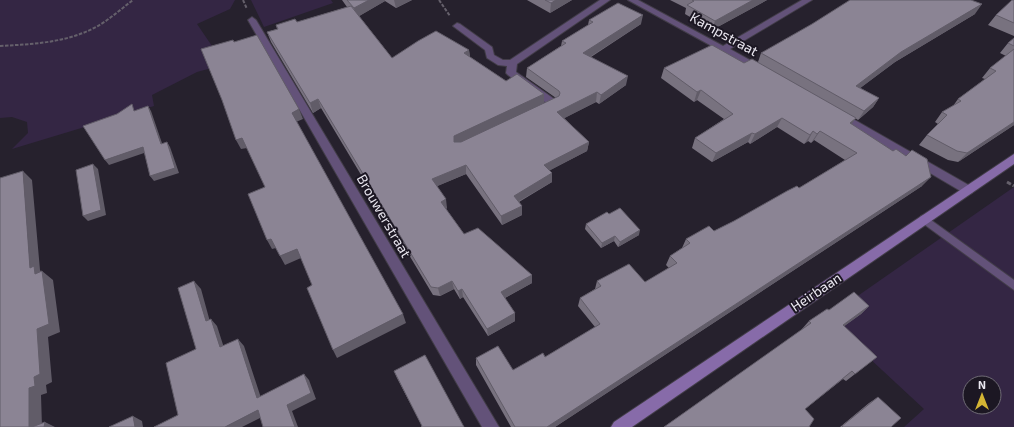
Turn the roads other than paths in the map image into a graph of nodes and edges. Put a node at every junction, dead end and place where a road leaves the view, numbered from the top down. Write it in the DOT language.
graph roads {
  1 [pos="606,0"];
  2 [pos="632,0"];
  3 [pos="808,0"];
  4 [pos="252,20"];
  5 [pos="457,26"];
  6 [pos="724,49"];
  7 [pos="512,63"];
  8 [pos="772,77"];
  9 [pos="549,104"];
  10 [pos="826,108"];
  11 [pos="1014,158"];
  12 [pos="968,190"];
  13 [pos="924,219"];
  14 [pos="1014,286"];
  15 [pos="491,427"];
  16 [pos="619,427"];
  1 -- 7 [label="street"];
  2 -- 6 [label="street, Kampstraat"];
  3 -- 6 [label="street"];
  4 -- 15 [label="street, Brouwerstraat"];
  5 -- 7 [label="street"];
  6 -- 8 [label="street, Kampstraat"];
  7 -- 9 [label="street"];
  10 -- 12 [label="street"];
  11 -- 12 [label="street, Heirbaan"];
  12 -- 13 [label="street, Heirbaan"];
  13 -- 14 [label="lane"];
  13 -- 16 [label="street, Heirbaan"];
}
